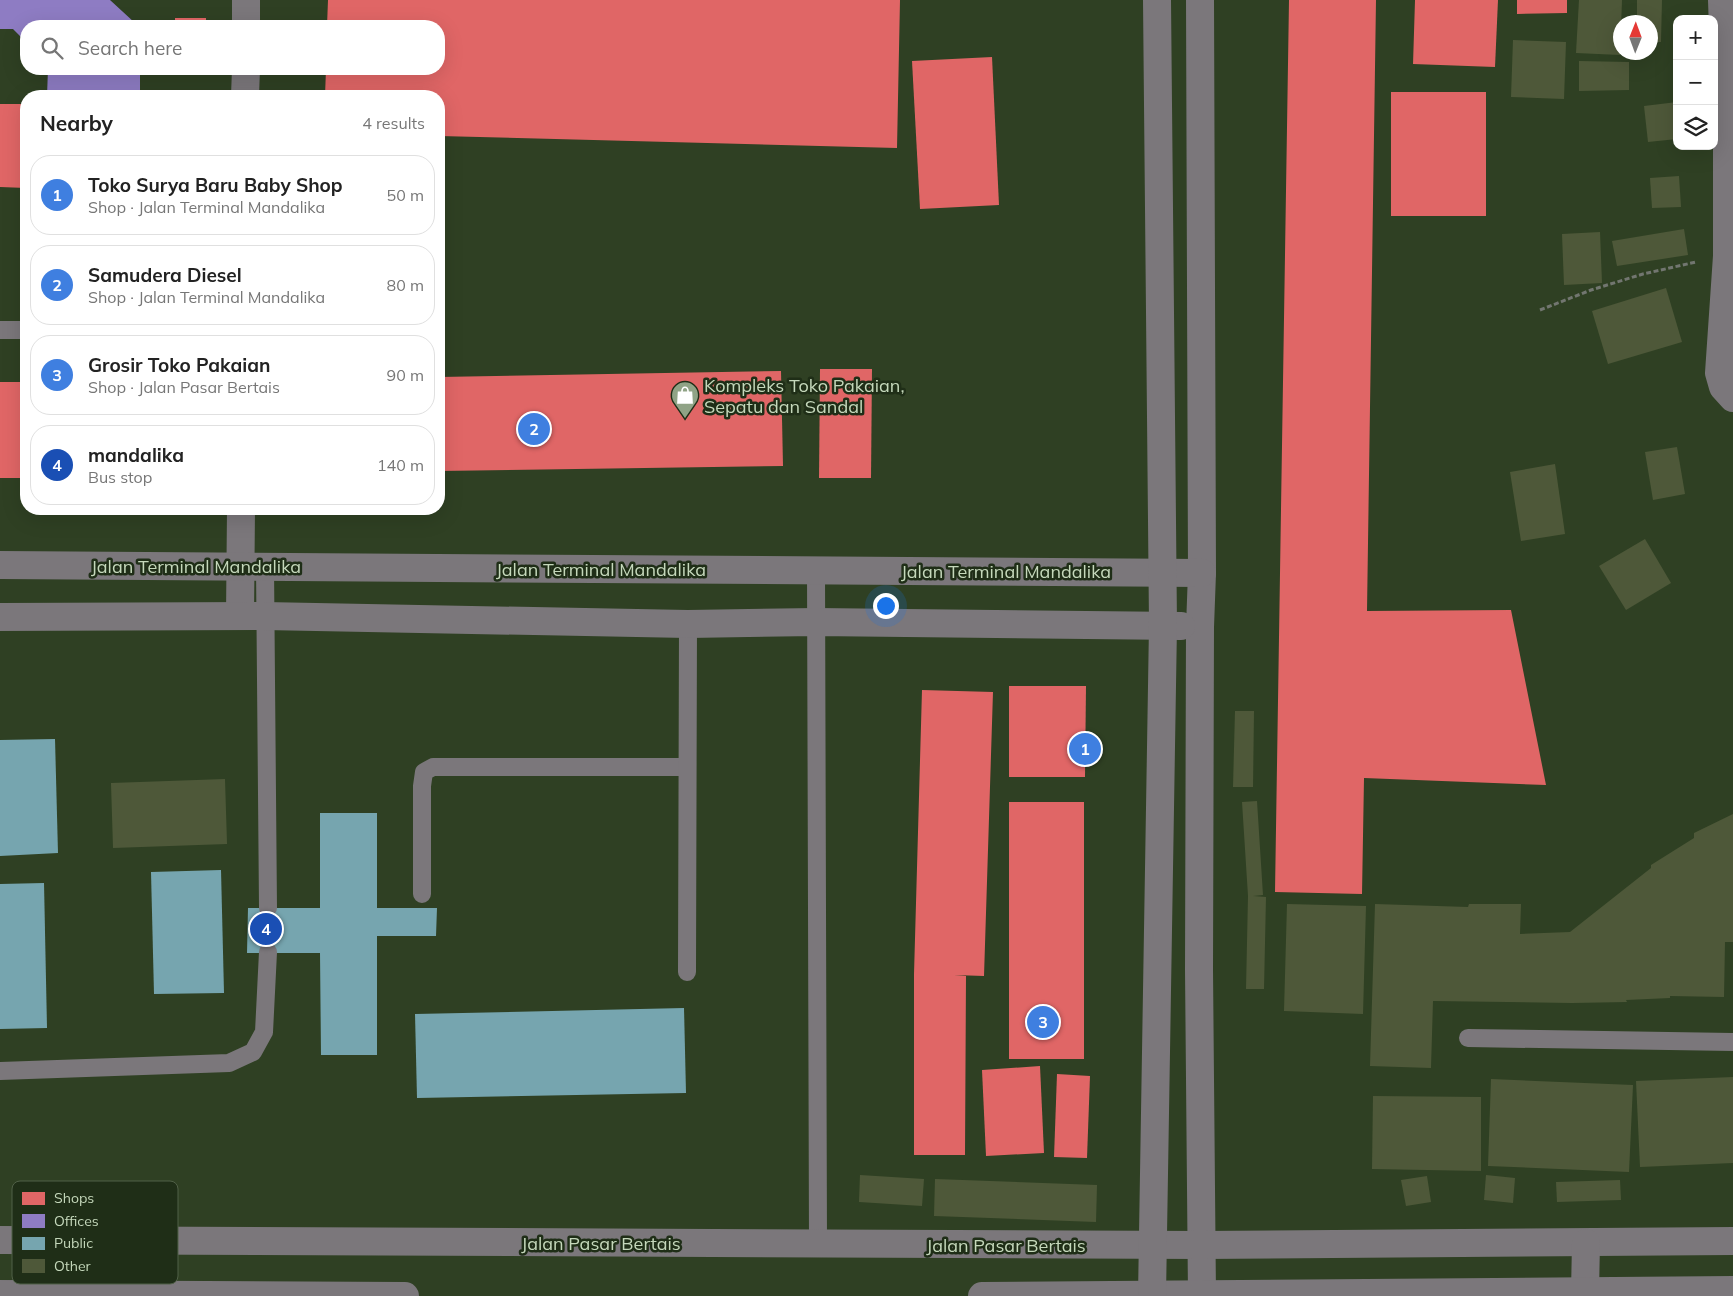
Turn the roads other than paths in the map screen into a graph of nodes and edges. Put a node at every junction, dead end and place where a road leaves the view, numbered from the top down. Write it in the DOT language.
graph roads {
  1 [pos="246,0"];
  2 [pos="1157,0"];
  3 [pos="1200,0"];
  4 [pos="1722,0"];
  5 [pos="246,20"];
  6 [pos="246,75"];
  7 [pos="245,90"];
  8 [pos="0,330"];
  9 [pos="20,330"];
  10 [pos="1733,398"];
  11 [pos="242,515"];
  12 [pos="0,565"];
  13 [pos="253,566"];
  14 [pos="816,570"];
  15 [pos="1163,572"];
  16 [pos="1202,573"];
  17 [pos="252,616"];
  18 [pos="0,617"];
  19 [pos="816,622"];
  20 [pos="688,624"];
  21 [pos="1163,626"];
  22 [pos="1200,627"];
  23 [pos="688,767"];
  24 [pos="422,894"];
  25 [pos="268,908"];
  26 [pos="268,952"];
  27 [pos="687,972"];
  28 [pos="1468,1038"];
  29 [pos="1733,1042"];
  30 [pos="0,1071"];
  31 [pos="178,1241"];
  32 [pos="1733,1241"];
  33 [pos="1586,1242"];
  34 [pos="818,1244"];
  35 [pos="1152,1245"];
  36 [pos="1202,1245"];
  37 [pos="1733,1290"];
  38 [pos="1585,1292"];
  39 [pos="0,1294"];
  40 [pos="1152,1295"];
  41 [pos="405,1296"];
  42 [pos="982,1296"];
  43 [pos="1202,1296"];
  1 -- 5 [label="street"];
  2 -- 15 [label="street"];
  3 -- 16 [label="street"];
  4 -- 10 [label="street"];
  6 -- 7 [label="street"];
  8 -- 9 [label="lane"];
  11 -- 13 [label="street"];
  12 -- 13 [label="street, Jalan Terminal Mandalika"];
  13 -- 14 [label="street, Jalan Terminal Mandalika"];
  13 -- 17 [label="street"];
  14 -- 15 [label="street, Jalan Terminal Mandalika"];
  14 -- 19 [label="lane"];
  15 -- 16 [label="street, Jalan Terminal Mandalika"];
  15 -- 21 [label="street"];
  16 -- 22 [label="street"];
  17 -- 18 [label="street"];
  17 -- 20 [label="street"];
  17 -- 25 [label="lane"];
  19 -- 20 [label="street"];
  19 -- 21 [label="street"];
  19 -- 34 [label="lane"];
  20 -- 23 [label="lane"];
  21 -- 22 [label="street"];
  21 -- 35 [label="street"];
  22 -- 36 [label="street"];
  23 -- 24 [label="lane"];
  23 -- 27 [label="lane"];
  26 -- 30 [label="lane"];
  28 -- 29 [label="lane"];
  31 -- 34 [label="street, Jalan Pasar Bertais"];
  32 -- 33 [label="street, Jalan Pasar Bertais"];
  33 -- 36 [label="street, Jalan Pasar Bertais"];
  33 -- 38 [label="street"];
  34 -- 35 [label="street, Jalan Pasar Bertais"];
  35 -- 36 [label="street, Jalan Pasar Bertais"];
  35 -- 40 [label="street"];
  36 -- 43 [label="street"];
  37 -- 38 [label="street"];
  38 -- 43 [label="street"];
  39 -- 41 [label="street"];
  40 -- 42 [label="street"];
  40 -- 43 [label="street"];
}
